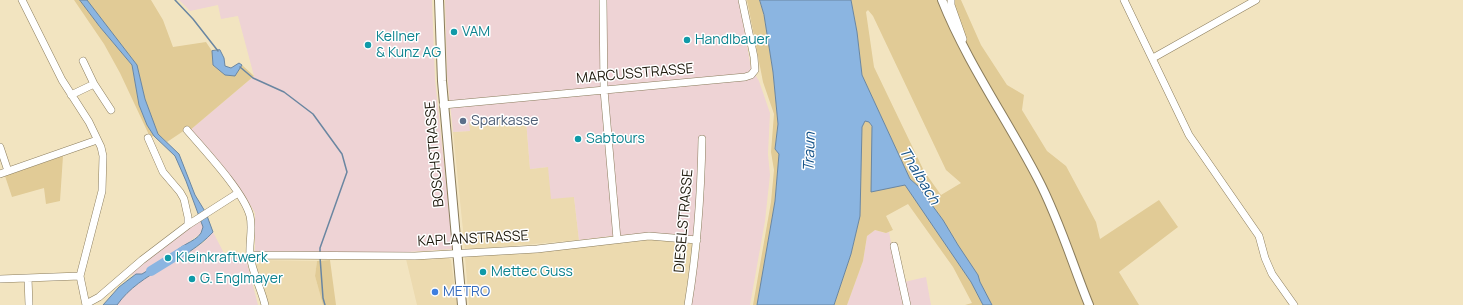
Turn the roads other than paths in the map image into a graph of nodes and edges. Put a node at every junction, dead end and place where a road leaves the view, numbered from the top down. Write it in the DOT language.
graph roads {
  1 [pos="22,0"];
  2 [pos="439,0"];
  3 [pos="603,0"];
  4 [pos="742,0"];
  5 [pos="942,0"];
  6 [pos="951,0"];
  7 [pos="1124,0"];
  8 [pos="1256,0"];
  9 [pos="963,46"];
  10 [pos="1153,58"];
  11 [pos="83,61"];
  12 [pos="94,84"];
  13 [pos="604,90"];
  14 [pos="71,95"];
  15 [pos="444,106"];
  16 [pos="112,110"];
  17 [pos="187,130"];
  18 [pos="148,138"];
  19 [pos="97,140"];
  20 [pos="702,140"];
  21 [pos="0,147"];
  22 [pos="8,171"];
  23 [pos="0,174"];
  24 [pos="238,193"];
  25 [pos="188,225"];
  26 [pos="617,239"];
  27 [pos="697,240"];
  28 [pos="894,246"];
  29 [pos="458,253"];
  30 [pos="250,255"];
  31 [pos="80,276"];
  32 [pos="28,278"];
  33 [pos="0,279"];
  34 [pos="29,305"];
  35 [pos="86,305"];
  36 [pos="264,305"];
  37 [pos="462,305"];
  38 [pos="688,305"];
  39 [pos="907,305"];
  40 [pos="1089,305"];
  41 [pos="1294,305"];
  1 -- 14 [label="street"];
  2 -- 15 [label="main road, BOSCHSTRASSE"];
  3 -- 13 [label="street"];
  4 -- 13 [label="street, MARCUSSTRASSE"];
  5 -- 9 [label="main road"];
  6 -- 9 [label="street"];
  7 -- 10 [label="street"];
  8 -- 10 [label="street"];
  9 -- 40 [label="main road"];
  10 -- 41 [label="street"];
  11 -- 12 [label="street"];
  12 -- 14 [label="street"];
  12 -- 16 [label="street"];
  13 -- 15 [label="street, MARCUSSTRASSE"];
  13 -- 26 [label="street"];
  14 -- 19 [label="street"];
  15 -- 29 [label="main road, BOSCHSTRASSE"];
  17 -- 24 [label="street"];
  18 -- 25 [label="street"];
  19 -- 22 [label="street"];
  19 -- 31 [label="street"];
  20 -- 27 [label="street, DIESELSTRASSE"];
  21 -- 22 [label="street"];
  22 -- 23 [label="street"];
  24 -- 25 [label="street"];
  24 -- 30 [label="street"];
  25 -- 35 [label="street"];
  26 -- 27 [label="street, KAPLANSTRASSE"];
  26 -- 29 [label="street, KAPLANSTRASSE"];
  27 -- 38 [label="street, DIESELSTRASSE"];
  28 -- 39 [label="street"];
  29 -- 30 [label="street, KAPLANSTRASSE"];
  29 -- 37 [label="main road, BOSCHSTRASSE"];
  30 -- 36 [label="street"];
  31 -- 32 [label="street"];
  31 -- 35 [label="street"];
  32 -- 33 [label="street"];
  32 -- 34 [label="street"];
}
